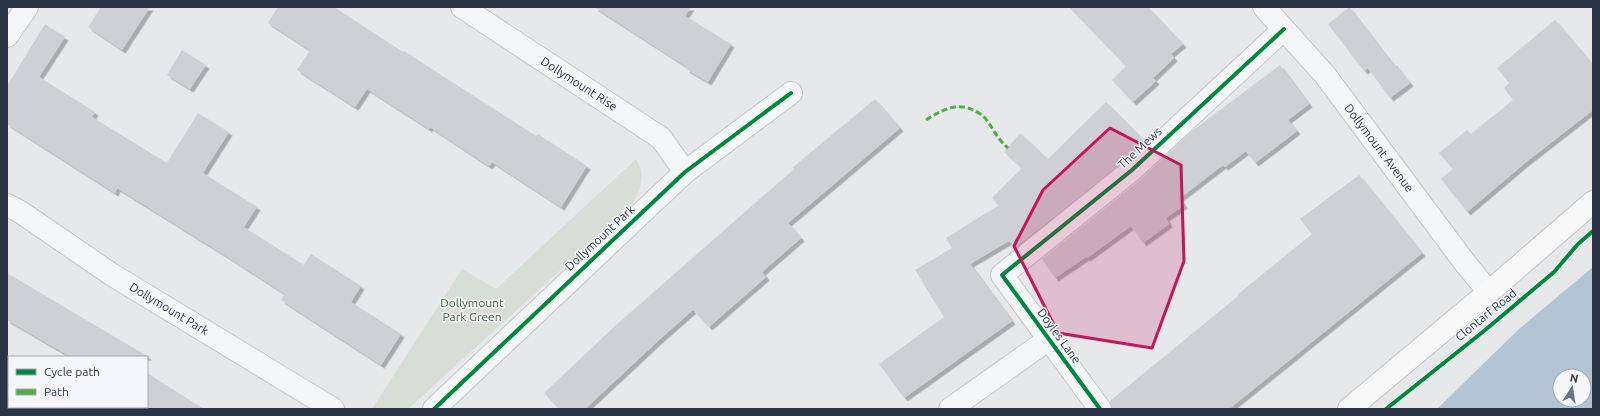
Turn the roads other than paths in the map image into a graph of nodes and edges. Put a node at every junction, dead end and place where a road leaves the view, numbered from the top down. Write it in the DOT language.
graph roads {
  1 [pos="27,7"];
  2 [pos="462,7"];
  3 [pos="1264,7"];
  4 [pos="1284,29"];
  5 [pos="7,36"];
  6 [pos="791,93"];
  7 [pos="684,172"];
  8 [pos="1593,202"];
  9 [pos="7,205"];
  10 [pos="1002,275"];
  11 [pos="1489,292"];
  12 [pos="1049,339"];
  13 [pos="333,409"];
  14 [pos="434,409"];
  15 [pos="950,409"];
  16 [pos="1100,409"];
  17 [pos="1349,409"];
  1 -- 5 [label="street"];
  2 -- 7 [label="street, Dollymount Rise"];
  3 -- 4 [label="street, Dollymount Avenue"];
  4 -- 10 [label="street, The Mews"];
  4 -- 11 [label="street, Dollymount Avenue"];
  6 -- 7 [label="street, Dollymount Park"];
  7 -- 14 [label="street, Dollymount Park"];
  8 -- 11 [label="main road, Clontarf Road"];
  9 -- 13 [label="street, Dollymount Park"];
  10 -- 12 [label="street, Doyles Lane"];
  11 -- 17 [label="main road, Clontarf Road"];
  12 -- 15 [label="street"];
  12 -- 16 [label="street, Doyles Lane"];
}
